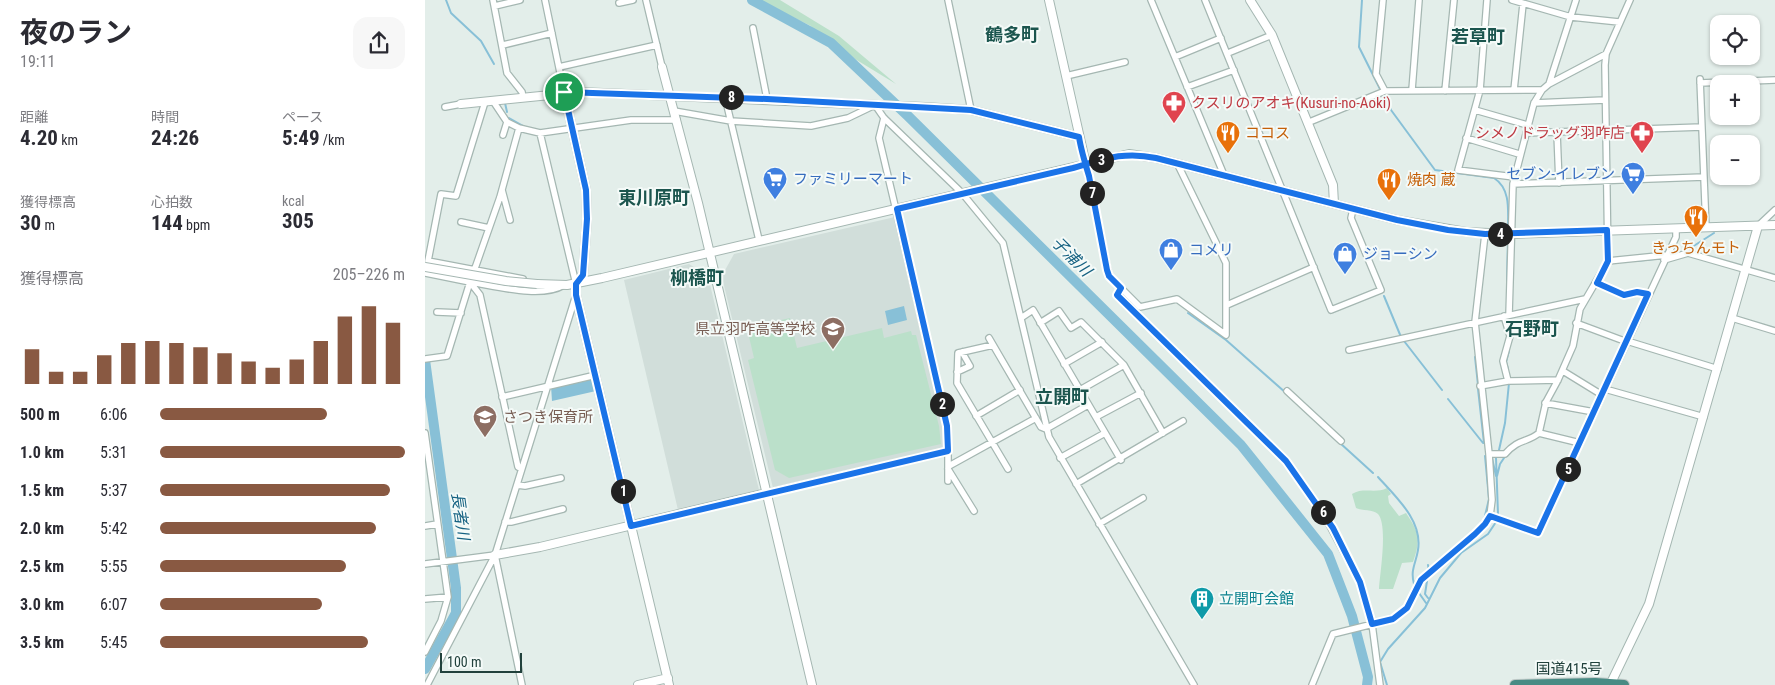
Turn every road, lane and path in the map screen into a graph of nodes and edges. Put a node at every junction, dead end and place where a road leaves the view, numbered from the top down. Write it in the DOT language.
graph roads {
  1 [pos="520,0"];
  2 [pos="545,0"];
  3 [pos="633,0"];
  4 [pos="646,0"];
  5 [pos="948,0"];
  6 [pos="1049,0"];
  7 [pos="1151,0"];
  8 [pos="1205,0"];
  9 [pos="1250,0"];
  10 [pos="1383,0"];
  11 [pos="1419,0"];
  12 [pos="1454,0"];
  13 [pos="1487,0"];
  14 [pos="1512,0"];
  15 [pos="1576,0"];
  16 [pos="1630,0"];
  17 [pos="494,3"];
  18 [pos="619,3"];
  19 [pos="1523,4"];
  20 [pos="1571,17"];
  21 [pos="1619,22"];
  22 [pos="753,28"];
  23 [pos="552,33"];
  24 [pos="1272,35"];
  25 [pos="1221,38"];
  26 [pos="503,44"];
  27 [pos="657,45"];
  28 [pos="1228,53"];
  29 [pos="1606,54"];
  30 [pos="1175,57"];
  31 [pos="1125,62"];
  32 [pos="559,67"];
  33 [pos="662,67"];
  34 [pos="1234,70"];
  35 [pos="1066,76"];
  36 [pos="1775,80"];
  37 [pos="1549,84"];
  38 [pos="1187,87"];
  39 [pos="1411,90"];
  40 [pos="1479,90"];
  41 [pos="1514,90"];
  42 [pos="1542,90"];
  43 [pos="1385,91"];
  44 [pos="1445,91"];
  45 [pos="564,92"];
  46 [pos="669,95"];
  47 [pos="523,97"];
  48 [pos="725,97"];
  49 [pos="767,99"];
  50 [pos="1605,100"];
  51 [pos="489,101"];
  52 [pos="1534,103"];
  53 [pos="461,104"];
  54 [pos="875,105"];
  55 [pos="445,107"];
  56 [pos="674,110"];
  57 [pos="971,110"];
  58 [pos="1475,110"];
  59 [pos="884,118"];
  60 [pos="677,120"];
  61 [pos="731,121"];
  62 [pos="507,122"];
  63 [pos="1307,123"];
  64 [pos="1527,125"];
  65 [pos="1702,127"];
  66 [pos="519,128"];
  67 [pos="573,128"];
  68 [pos="1606,132"];
  69 [pos="539,133"];
  70 [pos="1526,133"];
  71 [pos="1557,133"];
  72 [pos="503,135"];
  73 [pos="1079,137"];
  74 [pos="1466,138"];
  75 [pos="1519,154"];
  76 [pos="1177,163"];
  77 [pos="1086,164"];
  78 [pos="1225,176"];
  79 [pos="1514,177"];
  80 [pos="1705,178"];
  81 [pos="1607,182"];
  82 [pos="1559,183"];
  83 [pos="1513,184"];
  84 [pos="502,190"];
  85 [pos="1284,191"];
  86 [pos="964,192"];
  87 [pos="1334,204"];
  88 [pos="897,209"];
  89 [pos="1353,209"];
  90 [pos="1775,210"];
  91 [pos="510,220"];
  92 [pos="461,222"];
  93 [pos="1775,225"];
  94 [pos="1758,226"];
  95 [pos="489,228"];
  96 [pos="1706,228"];
  97 [pos="1676,229"];
  98 [pos="1607,230"];
  99 [pos="1485,234"];
  100 [pos="1511,234"];
  101 [pos="759,240"];
  102 [pos="710,252"];
  103 [pos="1665,258"];
  104 [pos="1608,261"];
  105 [pos="427,264"];
  106 [pos="1314,268"];
  107 [pos="1746,269"];
  108 [pos="474,270"];
  109 [pos="425,273"];
  110 [pos="1775,278"];
  111 [pos="470,282"];
  112 [pos="1597,283"];
  113 [pos="576,284"];
  114 [pos="564,285"];
  115 [pos="1121,288"];
  116 [pos="1648,294"];
  117 [pos="576,295"];
  118 [pos="1585,298"];
  119 [pos="1227,305"];
  120 [pos="437,312"];
  121 [pos="461,313"];
  122 [pos="1507,315"];
  123 [pos="1021,318"];
  124 [pos="1732,318"];
  125 [pos="1475,322"];
  126 [pos="1040,323"];
  127 [pos="1576,324"];
  128 [pos="1775,331"];
  129 [pos="989,338"];
  130 [pos="1627,341"];
  131 [pos="1102,342"];
  132 [pos="993,344"];
  133 [pos="1349,350"];
  134 [pos="962,352"];
  135 [pos="425,359"];
  136 [pos="1064,364"];
  137 [pos="1124,365"];
  138 [pos="1718,368"];
  139 [pos="1563,371"];
  140 [pos="957,372"];
  141 [pos="596,375"];
  142 [pos="1558,380"];
  143 [pos="1508,381"];
  144 [pos="547,386"];
  145 [pos="1480,386"];
  146 [pos="1605,388"];
  147 [pos="1020,390"];
  148 [pos="1080,390"];
  149 [pos="1287,392"];
  150 [pos="1141,393"];
  151 [pos="1602,395"];
  152 [pos="503,396"];
  153 [pos="1545,403"];
  154 [pos="1088,404"];
  155 [pos="1594,412"];
  156 [pos="976,416"];
  157 [pos="1095,417"];
  158 [pos="1703,417"];
  159 [pos="1036,418"];
  160 [pos="1183,421"];
  161 [pos="1046,429"];
  162 [pos="425,433"];
  163 [pos="1105,433"];
  164 [pos="1163,433"];
  165 [pos="1539,434"];
  166 [pos="1341,441"];
  167 [pos="992,443"];
  168 [pos="1579,443"];
  169 [pos="948,451"];
  170 [pos="1489,454"];
  171 [pos="1060,458"];
  172 [pos="1120,459"];
  173 [pos="522,468"];
  174 [pos="949,468"];
  175 [pos="1008,469"];
  176 [pos="561,478"];
  177 [pos="948,481"];
  178 [pos="1075,484"];
  179 [pos="517,485"];
  180 [pos="425,490"];
  181 [pos="433,490"];
  182 [pos="767,493"];
  183 [pos="1143,498"];
  184 [pos="563,509"];
  185 [pos="974,511"];
  186 [pos="1490,516"];
  187 [pos="505,522"];
  188 [pos="437,524"];
  189 [pos="1099,524"];
  190 [pos="425,526"];
  191 [pos="631,526"];
  192 [pos="495,555"];
  193 [pos="443,561"];
  194 [pos="425,564"];
  195 [pos="448,596"];
  196 [pos="425,599"];
  197 [pos="1371,625"];
  198 [pos="425,652"];
  199 [pos="669,681"];
  200 [pos="1610,684"];
  201 [pos="427,685"];
  202 [pos="522,685"];
  203 [pos="638,685"];
  204 [pos="812,685"];
  205 [pos="1194,685"];
  206 [pos="1312,685"];
  207 [pos="1380,685"];
  208 [pos="1515,685"];
  209 [pos="1624,685"];
  1 -- 17 [label="street"];
  2 -- 23 [label="street"];
  3 -- 18 [label="street"];
  4 -- 27 [label="street"];
  5 -- 57 [label="street"];
  6 -- 35 [label="street"];
  7 -- 30 [label="street"];
  8 -- 25 [label="street"];
  9 -- 24 [label="street"];
  10 -- 43 [label="street"];
  11 -- 39 [label="street"];
  12 -- 44 [label="street"];
  13 -- 40 [label="street"];
  14 -- 19 [label="street"];
  15 -- 20 [label="street"];
  16 -- 21 [label="street"];
  17 -- 26 [label="street"];
  19 -- 20 [label="street"];
  19 -- 41 [label="street"];
  20 -- 21 [label="street"];
  20 -- 37 [label="street"];
  21 -- 29 [label="street"];
  22 -- 49 [label="street"];
  23 -- 26 [label="street"];
  23 -- 32 [label="street"];
  24 -- 28 [label="street"];
  24 -- 63 [label="street"];
  25 -- 28 [label="street"];
  25 -- 30 [label="street"];
  26 -- 47 [label="street"];
  27 -- 32 [label="street"];
  27 -- 33 [label="street"];
  28 -- 34 [label="street"];
  29 -- 37 [label="street"];
  29 -- 50 [label="street"];
  30 -- 38 [label="street"];
  31 -- 35 [label="street"];
  32 -- 45 [label="street"];
  33 -- 46 [label="street"];
  34 -- 38 [label="street"];
  34 -- 85 [label="street"];
  35 -- 73 [label="street"];
  36 -- 65 [label="street"];
  37 -- 42 [label="street"];
  38 -- 78 [label="street"];
  39 -- 43 [label="street"];
  39 -- 44 [label="street"];
  40 -- 41 [label="street"];
  40 -- 44 [label="street"];
  40 -- 58 [label="street"];
  41 -- 42 [label="street"];
  42 -- 52 [label="street"];
  43 -- 63 [label="street"];
  45 -- 46 [label="street"];
  45 -- 47 [label="street"];
  45 -- 67 [label="street"];
  46 -- 48 [label="street"];
  46 -- 56 [label="street"];
  47 -- 51 [label="street"];
  48 -- 49 [label="street"];
  48 -- 61 [label="street"];
  49 -- 54 [label="street"];
  50 -- 52 [label="street"];
  50 -- 68 [label="street"];
  51 -- 53 [label="street"];
  51 -- 62 [label="street"];
  51 -- 105 [label="street"];
  52 -- 64 [label="street"];
  53 -- 55 [label="street"];
  54 -- 57 [label="street"];
  54 -- 59 [label="street"];
  54 -- 61 [label="street"];
  56 -- 60 [label="street"];
  56 -- 61 [label="street"];
  57 -- 73 [label="street"];
  58 -- 64 [label="street"];
  58 -- 74 [label="street"];
  59 -- 86 [label="street"];
  59 -- 88 [label="street"];
  60 -- 67 [label="street"];
  60 -- 102 [label="street"];
  61 -- 101 [label="street"];
  62 -- 66 [label="street"];
  62 -- 72 [label="street"];
  63 -- 87 [label="street"];
  64 -- 70 [label="street"];
  65 -- 68 [label="street"];
  65 -- 80 [label="street"];
  66 -- 69 [label="street"];
  66 -- 84 [label="street"];
  67 -- 69 [label="street"];
  67 -- 113 [label="street"];
  68 -- 71 [label="street"];
  68 -- 81 [label="street"];
  69 -- 113 [label="street"];
  70 -- 71 [label="street"];
  70 -- 75 [label="street"];
  71 -- 82 [label="street"];
  73 -- 77 [label="street"];
  74 -- 75 [label="street"];
  74 -- 79 [label="street"];
  75 -- 79 [label="street"];
  76 -- 77 [label="street"];
  76 -- 78 [label="street"];
  76 -- 119 [label="street"];
  77 -- 86 [label="street"];
  77 -- 115 [label="street"];
  78 -- 85 [label="street"];
  79 -- 83 [label="street"];
  80 -- 81 [label="street"];
  80 -- 96 [label="street"];
  81 -- 82 [label="street"];
  81 -- 98 [label="street"];
  82 -- 83 [label="street"];
  83 -- 100 [label="street"];
  84 -- 91 [label="street"];
  84 -- 95 [label="street"];
  85 -- 87 [label="street"];
  85 -- 106 [label="street"];
  86 -- 88 [label="street"];
  86 -- 123 [label="street"];
  87 -- 89 [label="street"];
  88 -- 101 [label="street"];
  88 -- 169 [label="street"];
  89 -- 99 [label="street"];
  89 -- 106 [label="street"];
  90 -- 94 [label="street"];
  92 -- 95 [label="street"];
  93 -- 94 [label="street"];
  94 -- 96 [label="street"];
  94 -- 107 [label="street"];
  95 -- 108 [label="street"];
  96 -- 97 [label="street"];
  97 -- 98 [label="street"];
  97 -- 103 [label="street"];
  98 -- 100 [label="street"];
  98 -- 104 [label="street"];
  99 -- 100 [label="street"];
  99 -- 125 [label="street"];
  100 -- 122 [label="street"];
  101 -- 102 [label="street"];
  102 -- 113 [label="street"];
  102 -- 182 [label="street"];
  103 -- 104 [label="street"];
  103 -- 107 [label="street"];
  103 -- 116 [label="street"];
  104 -- 112 [label="street"];
  105 -- 108 [label="street"];
  105 -- 109 [label="street"];
  105 -- 114 [label="street, bridge"];
  106 -- 119 [label="street"];
  107 -- 110 [label="street"];
  107 -- 124 [label="street"];
  108 -- 111 [label="street"];
  108 -- 114 [label="street"];
  109 -- 111 [label="street"];
  111 -- 114 [label="street"];
  111 -- 121 [label="street"];
  111 -- 152 [label="street"];
  112 -- 116 [label="street"];
  112 -- 118 [label="street"];
  113 -- 114 [label="street"];
  113 -- 117 [label="street"];
  115 -- 119 [label="street"];
  115 -- 197 [label="street"];
  116 -- 130 [label="street"];
  117 -- 141 [label="street"];
  117 -- 144 [label="street"];
  118 -- 122 [label="street"];
  118 -- 127 [label="street"];
  120 -- 121 [label="street"];
  121 -- 135 [label="street"];
  122 -- 125 [label="street"];
  122 -- 143 [label="street"];
  123 -- 126 [label="street"];
  123 -- 161 [label="street"];
  124 -- 128 [label="street"];
  124 -- 138 [label="street"];
  125 -- 133 [label="street"];
  125 -- 145 [label="street"];
  126 -- 131 [label="street"];
  126 -- 136 [label="street"];
  127 -- 130 [label="street"];
  127 -- 139 [label="street"];
  129 -- 132 [label="street"];
  130 -- 138 [label="street"];
  130 -- 146 [label="street"];
  131 -- 136 [label="street"];
  131 -- 137 [label="street"];
  132 -- 134 [label="street"];
  132 -- 147 [label="street"];
  134 -- 140 [label="street"];
  134 -- 140 [label="street"];
  136 -- 148 [label="street"];
  137 -- 148 [label="street"];
  137 -- 150 [label="street"];
  138 -- 158 [label="street"];
  139 -- 142 [label="street"];
  139 -- 151 [label="street"];
  140 -- 156 [label="street"];
  141 -- 144 [label="street"];
  141 -- 191 [label="street"];
  142 -- 143 [label="street"];
  142 -- 153 [label="street"];
  143 -- 145 [label="street"];
  144 -- 152 [label="street"];
  144 -- 173 [label="street"];
  145 -- 170 [label="street"];
  146 -- 151 [label="street"];
  146 -- 158 [label="street"];
  147 -- 156 [label="street"];
  147 -- 159 [label="street"];
  148 -- 154 [label="street"];
  149 -- 166 [label="street"];
  150 -- 157 [label="street"];
  150 -- 164 [label="street"];
  151 -- 155 [label="street"];
  152 -- 173 [label="street"];
  153 -- 155 [label="street"];
  153 -- 165 [label="street"];
  154 -- 157 [label="street"];
  154 -- 161 [label="street"];
  155 -- 168 [label="street"];
  156 -- 167 [label="street"];
  157 -- 163 [label="street"];
  158 -- 200 [label="street"];
  159 -- 161 [label="street"];
  159 -- 167 [label="street"];
  160 -- 164 [label="street"];
  161 -- 171 [label="street"];
  162 -- 181 [label="street"];
  163 -- 171 [label="street"];
  163 -- 172 [label="street"];
  164 -- 172 [label="street"];
  165 -- 168 [label="street"];
  165 -- 170 [label="street"];
  167 -- 174 [label="street"];
  167 -- 175 [label="street"];
  168 -- 186 [label="street"];
  169 -- 174 [label="street"];
  169 -- 182 [label="street"];
  170 -- 186 [label="street"];
  171 -- 178 [label="street"];
  172 -- 178 [label="street"];
  173 -- 179 [label="street"];
  174 -- 177 [label="street"];
  174 -- 185 [label="street"];
  176 -- 179 [label="street"];
  178 -- 189 [label="street"];
  179 -- 187 [label="street"];
  180 -- 181 [label="street"];
  181 -- 188 [label="street"];
  182 -- 191 [label="street"];
  182 -- 204 [label="street"];
  183 -- 189 [label="street"];
  184 -- 187 [label="street"];
  186 -- 197 [label="street"];
  187 -- 192 [label="street"];
  188 -- 190 [label="street"];
  188 -- 193 [label="street"];
  189 -- 205 [label="street"];
  191 -- 192 [label="street"];
  191 -- 199 [label="street"];
  192 -- 193 [label="street"];
  192 -- 201 [label="street"];
  192 -- 202 [label="street"];
  193 -- 194 [label="street"];
  193 -- 195 [label="street"];
  195 -- 196 [label="street"];
  195 -- 198 [label="street"];
  197 -- 206 [label="street"];
  197 -- 207 [label="street"];
  199 -- 203 [label="street"];
  200 -- 208 [label="highway, 国道415号"];
  200 -- 209 [label="highway, 国道415号"];
}
